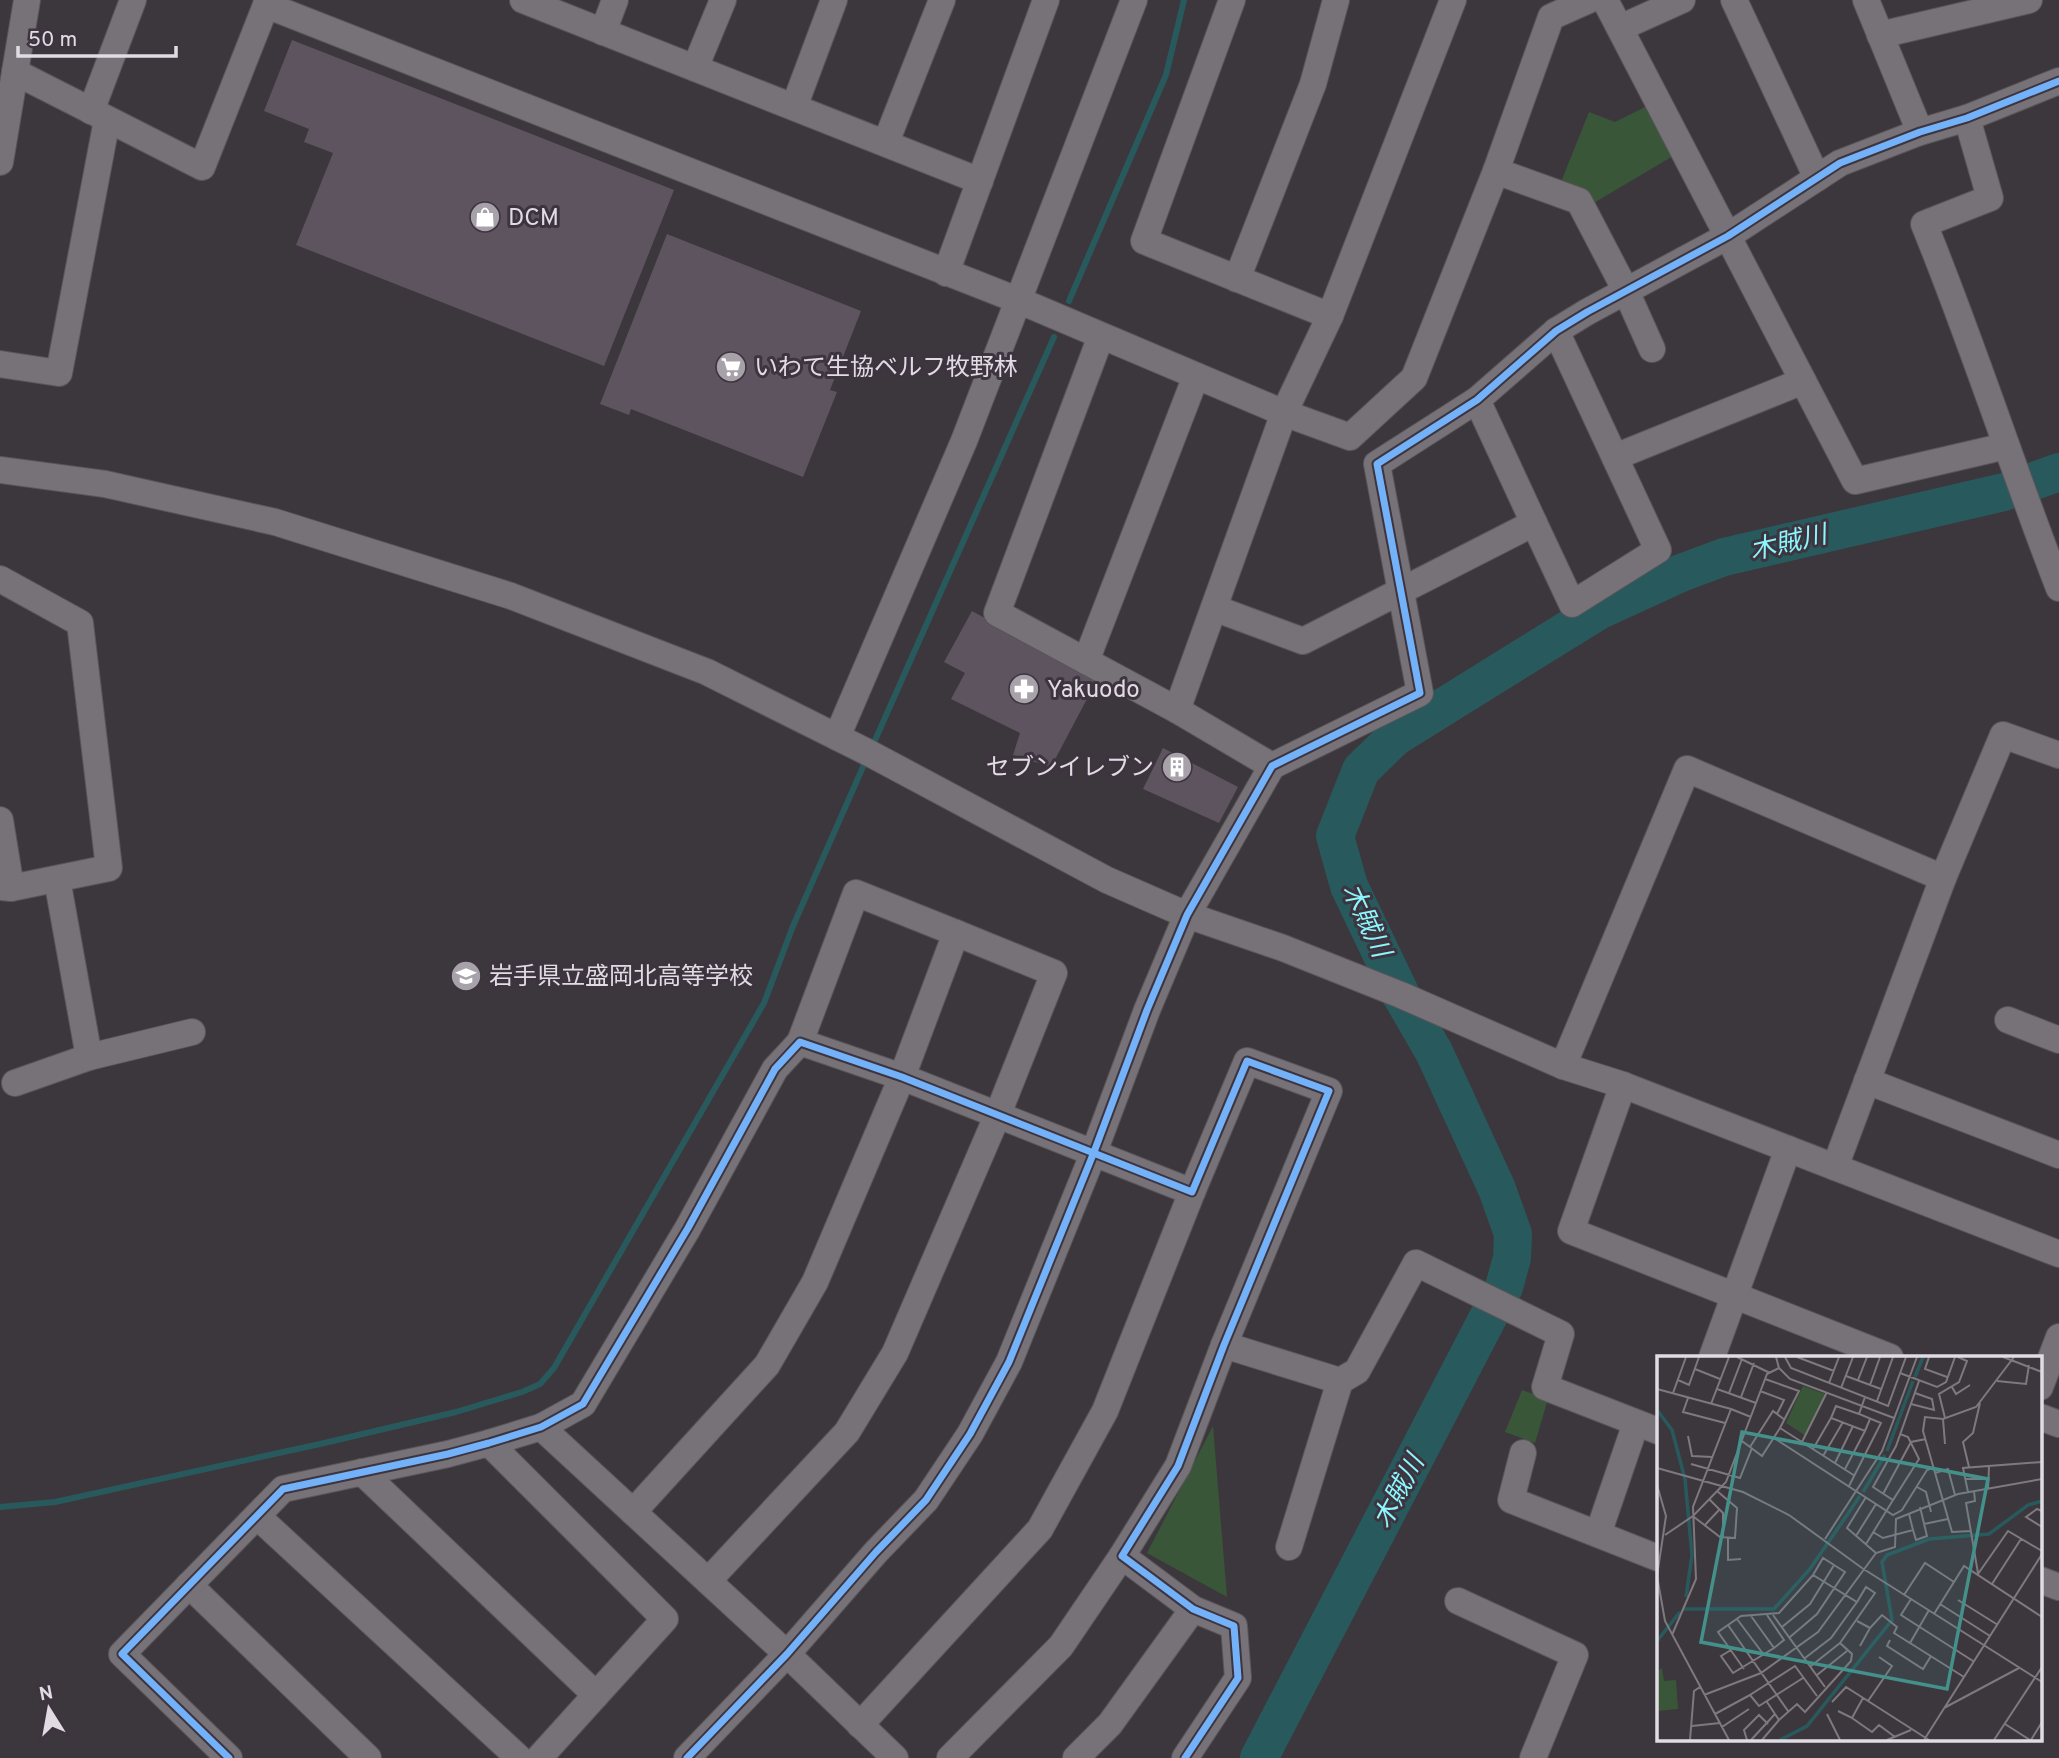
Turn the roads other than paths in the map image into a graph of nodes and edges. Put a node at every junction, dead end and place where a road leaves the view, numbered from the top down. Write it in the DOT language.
graph roads {
  1 [pos="27,0"];
  2 [pos="133,0"];
  3 [pos="523,0"];
  4 [pos="615,0"];
  5 [pos="723,0"];
  6 [pos="834,0"];
  7 [pos="942,0"];
  8 [pos="1046,0"];
  9 [pos="1134,0"];
  10 [pos="1232,0"];
  11 [pos="1336,0"];
  12 [pos="1453,0"];
  13 [pos="1588,0"];
  14 [pos="1605,0"];
  15 [pos="1682,0"];
  16 [pos="1734,0"];
  17 [pos="1866,0"];
  18 [pos="2029,0"];
  19 [pos="267,2"];
  20 [pos="1620,28"];
  21 [pos="603,32"];
  22 [pos="1880,35"];
  23 [pos="695,68"];
  24 [pos="16,72"];
  25 [pos="2059,81"];
  26 [pos="794,107"];
  27 [pos="99,116"];
  28 [pos="1967,118"];
  29 [pos="1920,132"];
  30 [pos="888,137"];
  31 [pos="0,162"];
  32 [pos="1496,171"];
  33 [pos="1817,178"];
  34 [pos="981,181"];
  35 [pos="1728,236"];
  36 [pos="946,273"];
  37 [pos="1237,279"];
  38 [pos="1626,291"];
  39 [pos="1020,301"];
  40 [pos="1330,316"];
  41 [pos="1556,331"];
  42 [pos="1101,336"];
  43 [pos="1652,349"];
  44 [pos="0,364"];
  45 [pos="1196,376"];
  46 [pos="1803,381"];
  47 [pos="1477,400"];
  48 [pos="1284,413"];
  49 [pos="1615,457"];
  50 [pos="2010,458"];
  51 [pos="0,470"];
  52 [pos="1534,523"];
  53 [pos="0,579"];
  54 [pos="2059,588"];
  55 [pos="1401,590"];
  56 [pos="1214,608"];
  57 [pos="1086,661"];
  58 [pos="1177,710"];
  59 [pos="837,737"];
  60 [pos="2059,755"];
  61 [pos="1272,766"];
  62 [pos="0,820"];
  63 [pos="1943,878"];
  64 [pos="57,879"];
  65 [pos="6,888"];
  66 [pos="1187,915"];
  67 [pos="956,933"];
  68 [pos="2008,1020"];
  69 [pos="192,1032"];
  70 [pos="2059,1040"];
  71 [pos="800,1042"];
  72 [pos="89,1057"];
  73 [pos="1563,1066"];
  74 [pos="902,1077"];
  75 [pos="1867,1081"];
  76 [pos="15,1083"];
  77 [pos="1623,1085"];
  78 [pos="998,1114"];
  79 [pos="1788,1149"];
  80 [pos="1094,1153"];
  81 [pos="2059,1155"];
  82 [pos="1835,1167"];
  83 [pos="1192,1192"];
  84 [pos="2059,1254"];
  85 [pos="1733,1295"];
  86 [pos="2059,1337"];
  87 [pos="1224,1345"];
  88 [pos="1712,1356"];
  89 [pos="1887,1356"];
  90 [pos="1340,1381"];
  91 [pos="2042,1382"];
  92 [pos="2042,1418"];
  93 [pos="2059,1424"];
  94 [pos="541,1427"];
  95 [pos="1647,1427"];
  96 [pos="489,1443"];
  97 [pos="1523,1453"];
  98 [pos="362,1472"];
  99 [pos="633,1512"];
  100 [pos="257,1516"];
  101 [pos="1598,1534"];
  102 [pos="1289,1547"];
  103 [pos="1122,1556"];
  104 [pos="1657,1558"];
  105 [pos="708,1581"];
  106 [pos="2042,1581"];
  107 [pos="189,1585"];
  108 [pos="2059,1587"];
  109 [pos="1458,1601"];
  110 [pos="1193,1609"];
  111 [pos="787,1654"];
  112 [pos="596,1695"];
  113 [pos="860,1725"];
  114 [pos="229,1758"];
  115 [pos="368,1758"];
  116 [pos="519,1758"];
  117 [pos="539,1758"];
  118 [pos="687,1758"];
  119 [pos="895,1758"];
  120 [pos="950,1758"];
  121 [pos="1076,1758"];
  122 [pos="1185,1758"];
  123 [pos="1533,1758"];
  1 -- 24 [label="street"];
  2 -- 27 [label="street"];
  3 -- 21 [label="street"];
  4 -- 21 [label="street"];
  5 -- 23 [label="street"];
  6 -- 26 [label="street"];
  7 -- 30 [label="street"];
  8 -- 34 [label="street"];
  9 -- 39 [label="street"];
  10 -- 37 [label="street"];
  11 -- 37 [label="street"];
  12 -- 40 [label="street"];
  13 -- 32 [label="street"];
  14 -- 20 [label="street"];
  15 -- 20 [label="street"];
  16 -- 33 [label="street"];
  17 -- 22 [label="street"];
  18 -- 22 [label="street"];
  19 -- 27 [label="street"];
  19 -- 36 [label="street"];
  20 -- 35 [label="street"];
  21 -- 23 [label="street"];
  22 -- 29 [label="street"];
  23 -- 26 [label="street"];
  24 -- 27 [label="street"];
  24 -- 31 [label="street"];
  25 -- 28 [label="street"];
  26 -- 34 [label="street"];
  27 -- 44 [label="street"];
  28 -- 29 [label="street"];
  28 -- 50 [label="street"];
  29 -- 33 [label="street"];
  32 -- 38 [label="street"];
  32 -- 48 [label="street"];
  33 -- 35 [label="street"];
  34 -- 36 [label="street"];
  35 -- 38 [label="street"];
  35 -- 46 [label="street"];
  36 -- 39 [label="street"];
  37 -- 40 [label="street"];
  38 -- 41 [label="street"];
  38 -- 43 [label="street"];
  39 -- 42 [label="street"];
  39 -- 59 [label="street"];
  40 -- 48 [label="street"];
  41 -- 47 [label="street"];
  41 -- 49 [label="street"];
  42 -- 45 [label="street"];
  42 -- 57 [label="street"];
  45 -- 48 [label="street"];
  45 -- 57 [label="street"];
  46 -- 49 [label="street"];
  46 -- 50 [label="street"];
  47 -- 52 [label="street"];
  47 -- 55 [label="street"];
  48 -- 56 [label="street"];
  49 -- 52 [label="street"];
  50 -- 54 [label="street"];
  51 -- 59 [label="street"];
  52 -- 55 [label="street"];
  53 -- 64 [label="street"];
  55 -- 56 [label="street"];
  55 -- 61 [label="street"];
  56 -- 58 [label="street"];
  57 -- 58 [label="street"];
  58 -- 61 [label="street"];
  59 -- 66 [label="street"];
  60 -- 63 [label="street"];
  61 -- 66 [label="street"];
  62 -- 65 [label="street"];
  63 -- 73 [label="street"];
  63 -- 75 [label="street"];
  64 -- 65 [label="street"];
  64 -- 72 [label="street"];
  66 -- 73 [label="street"];
  66 -- 80 [label="street"];
  67 -- 71 [label="street"];
  67 -- 74 [label="street"];
  67 -- 78 [label="street"];
  68 -- 70 [label="street"];
  69 -- 72 [label="street"];
  71 -- 74 [label="street"];
  71 -- 94 [label="street"];
  72 -- 76 [label="street"];
  73 -- 77 [label="street"];
  74 -- 78 [label="street"];
  74 -- 99 [label="street"];
  75 -- 81 [label="street"];
  75 -- 82 [label="street"];
  77 -- 79 [label="street"];
  77 -- 85 [label="street"];
  78 -- 80 [label="street"];
  78 -- 105 [label="street"];
  79 -- 82 [label="street"];
  79 -- 85 [label="street"];
  80 -- 83 [label="street"];
  80 -- 111 [label="street"];
  82 -- 84 [label="street"];
  83 -- 87 [label="street"];
  83 -- 113 [label="street"];
  85 -- 88 [label="street"];
  85 -- 89 [label="street"];
  86 -- 91 [label="street"];
  87 -- 90 [label="street"];
  87 -- 103 [label="street"];
  90 -- 95 [label="street"];
  90 -- 102 [label="street"];
  92 -- 93 [label="street"];
  94 -- 96 [label="street"];
  94 -- 99 [label="street"];
  95 -- 101 [label="street"];
  96 -- 98 [label="street"];
  96 -- 112 [label="street"];
  97 -- 101 [label="street"];
  98 -- 100 [label="street"];
  98 -- 112 [label="street"];
  99 -- 105 [label="street"];
  100 -- 107 [label="street"];
  100 -- 116 [label="street"];
  101 -- 104 [label="street"];
  103 -- 110 [label="street"];
  103 -- 120 [label="street"];
  105 -- 111 [label="street"];
  106 -- 108 [label="street"];
  107 -- 114 [label="street"];
  107 -- 115 [label="street"];
  109 -- 123 [label="street"];
  110 -- 121 [label="street"];
  110 -- 122 [label="street"];
  111 -- 113 [label="street"];
  111 -- 118 [label="street"];
  112 -- 117 [label="street"];
  113 -- 119 [label="street"];
}
